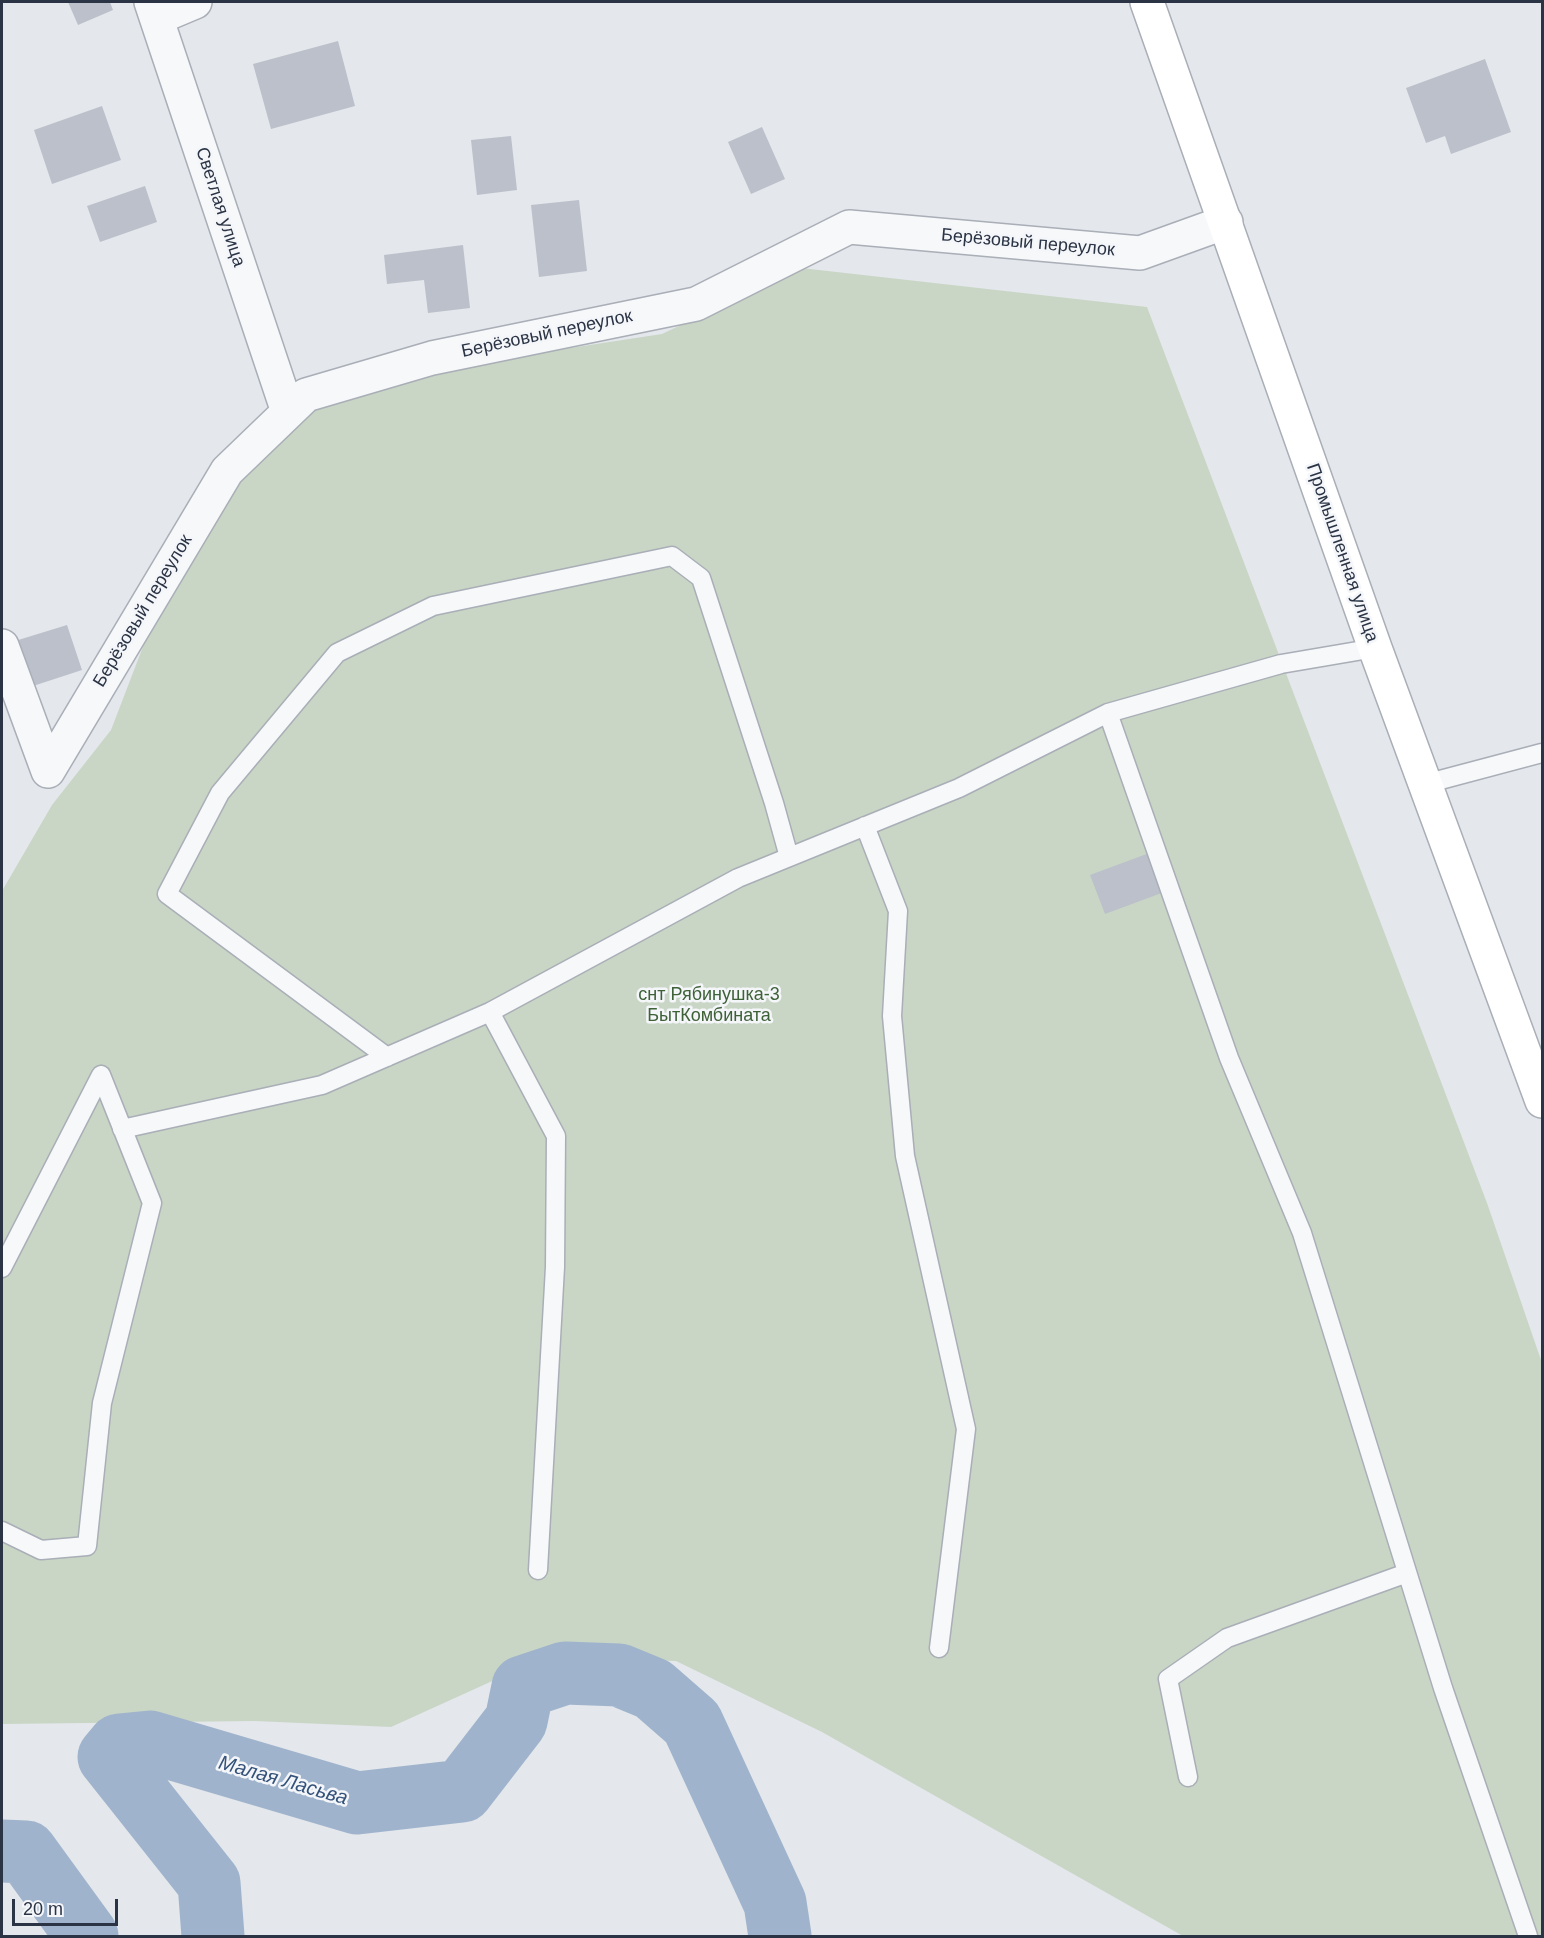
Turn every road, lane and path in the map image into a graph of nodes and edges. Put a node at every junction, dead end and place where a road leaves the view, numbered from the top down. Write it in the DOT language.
graph roads {
  1 [pos="195,2"];
  2 [pos="1147,2"];
  3 [pos="154,10"];
  4 [pos="1226,222"];
  5 [pos="288,412"];
  6 [pos="2,646"];
  7 [pos="1375,648"];
  8 [pos="1108,713"];
  9 [pos="1542,753"];
  10 [pos="1425,784"];
  11 [pos="866,826"];
  12 [pos="789,857"];
  13 [pos="490,1012"];
  14 [pos="387,1057"];
  15 [pos="1542,1101"];
  16 [pos="122,1129"];
  17 [pos="2,1268"];
  18 [pos="2,1531"];
  19 [pos="538,1570"];
  20 [pos="1407,1573"];
  21 [pos="939,1648"];
  22 [pos="1188,1777"];
  23 [pos="1528,1936"];
  1 -- 3 [label="street"];
  2 -- 4 [label="main road, Промышленная улица"];
  3 -- 5 [label="street, Светлая улица"];
  4 -- 5 [label="street, Берёзовый переулок"];
  4 -- 7 [label="main road, Промышленная улица"];
  5 -- 6 [label="street, Берёзовый переулок"];
  7 -- 8 [label="lane"];
  7 -- 10 [label="main road, Промышленная улица"];
  8 -- 11 [label="lane"];
  8 -- 20 [label="lane"];
  9 -- 10 [label="lane"];
  10 -- 15 [label="main road, Промышленная улица"];
  11 -- 12 [label="lane"];
  11 -- 21 [label="lane"];
  12 -- 13 [label="lane"];
  12 -- 14 [label="lane"];
  13 -- 14 [label="lane"];
  13 -- 19 [label="lane"];
  14 -- 16 [label="lane"];
  16 -- 17 [label="lane"];
  16 -- 18 [label="lane"];
  20 -- 22 [label="lane"];
  20 -- 23 [label="lane"];
}
